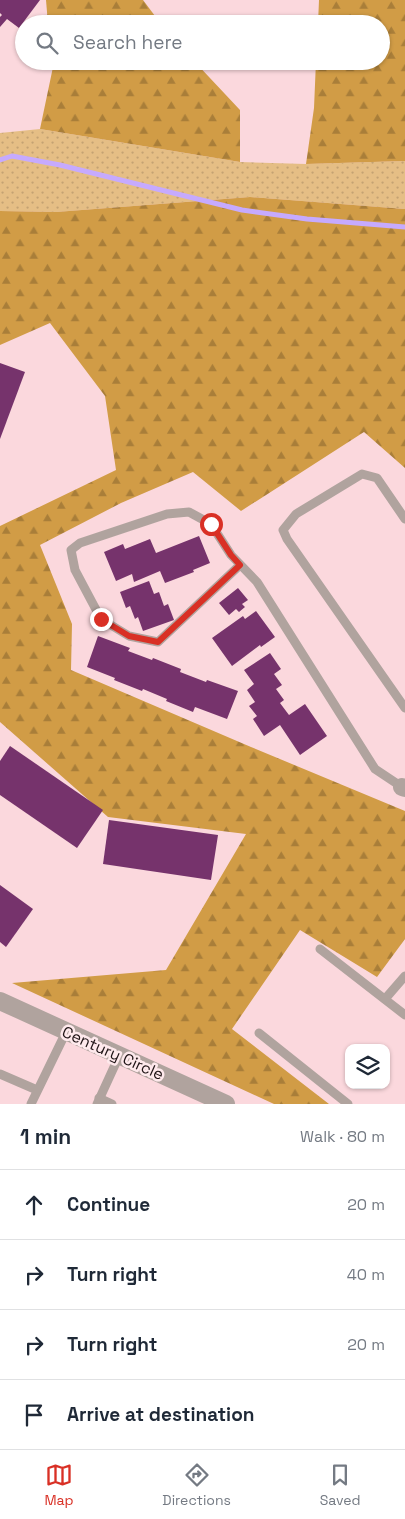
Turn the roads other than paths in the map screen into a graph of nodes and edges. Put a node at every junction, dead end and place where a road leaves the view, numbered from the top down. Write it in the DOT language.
graph roads {
  1 [pos="405,519"];
  2 [pos="240,565"];
  3 [pos="405,708"];
  4 [pos="404,787"];
  5 [pos="320,949"];
  6 [pos="405,976"];
  7 [pos="385,999"];
  8 [pos="0,1001"];
  9 [pos="405,1015"];
  10 [pos="66,1032"];
  11 [pos="259,1033"];
  12 [pos="119,1056"];
  13 [pos="0,1074"];
  14 [pos="37,1090"];
  15 [pos="98,1101"];
  16 [pos="30,1104"];
  17 [pos="112,1104"];
  18 [pos="226,1104"];
  19 [pos="348,1104"];
  1 -- 3 [label="lane"];
  2 -- 2 [label="lane"];
  2 -- 4 [label="lane"];
  5 -- 7 [label="lane"];
  6 -- 7 [label="lane"];
  7 -- 9 [label="lane"];
  8 -- 10 [label="street, Century Circle"];
  10 -- 12 [label="street, Century Circle"];
  10 -- 14 [label="lane"];
  11 -- 19 [label="lane"];
  12 -- 15 [label="lane"];
  12 -- 18 [label="street, Century Circle"];
  13 -- 14 [label="lane"];
  14 -- 16 [label="lane"];
  15 -- 17 [label="lane"];
}
